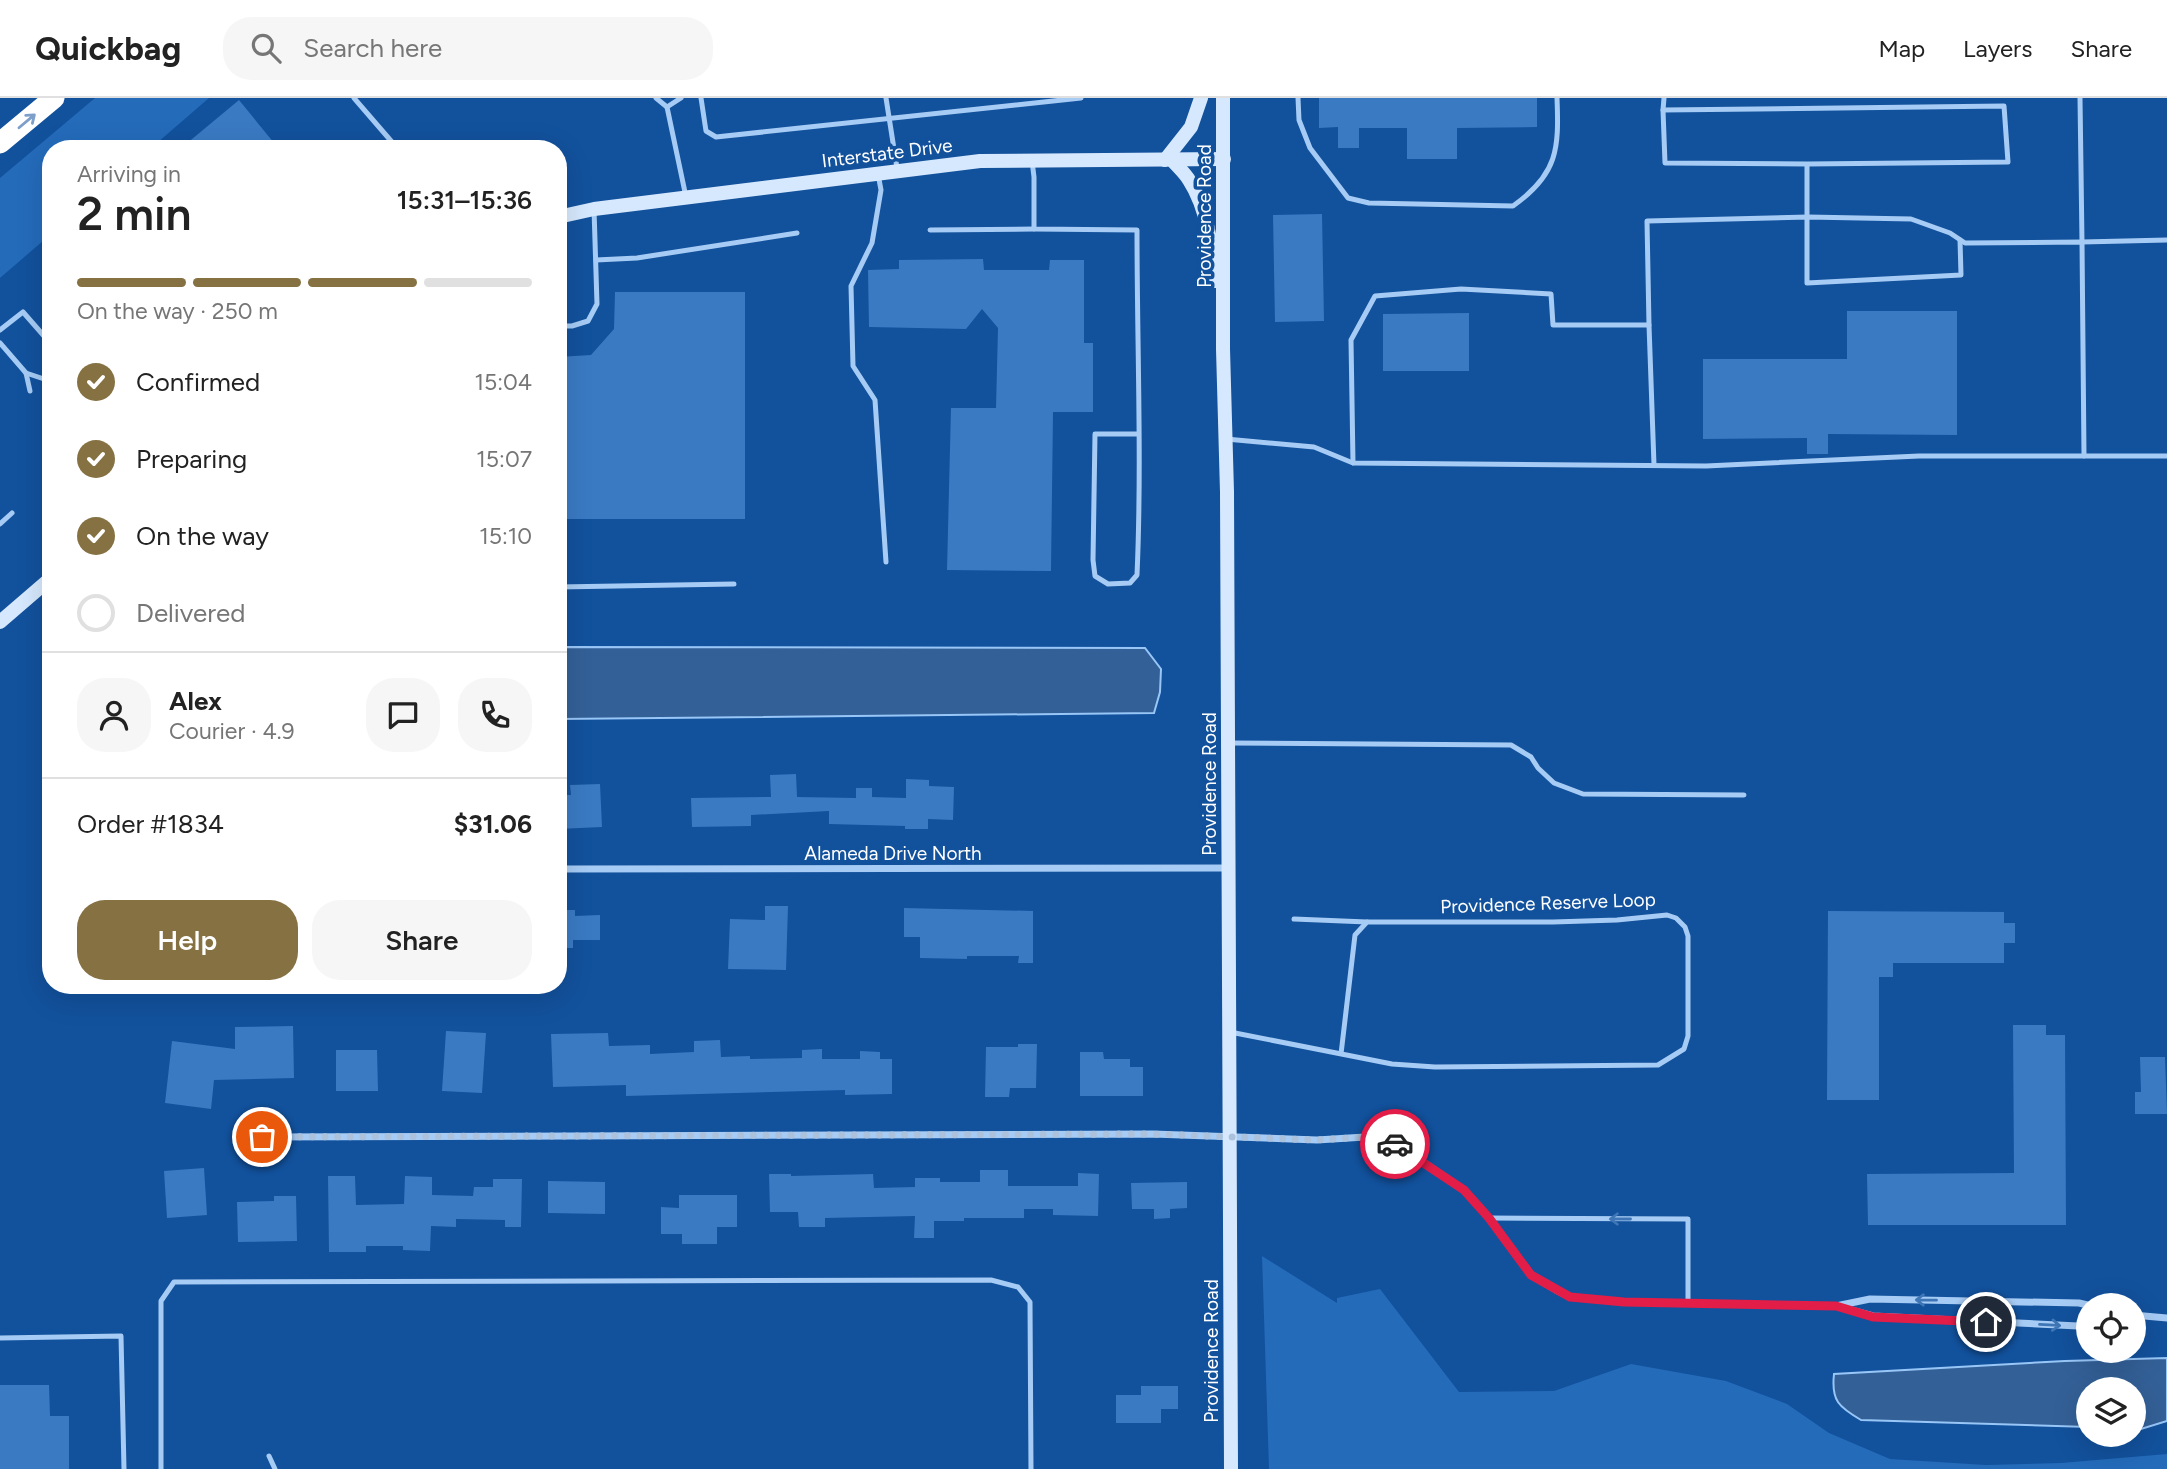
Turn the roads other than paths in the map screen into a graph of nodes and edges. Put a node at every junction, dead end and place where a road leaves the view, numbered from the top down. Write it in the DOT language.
graph roads {
  1 [pos="54,98"];
  2 [pos="354,98"];
  3 [pos="656,98"];
  4 [pos="681,98"];
  5 [pos="701,98"];
  6 [pos="886,98"];
  7 [pos="1081,98"];
  8 [pos="1201,98"];
  9 [pos="1223,98"];
  10 [pos="1298,98"];
  11 [pos="1556,98"];
  12 [pos="1664,98"];
  13 [pos="2004,98"];
  14 [pos="2080,98"];
  15 [pos="2004,106"];
  16 [pos="667,107"];
  17 [pos="1664,110"];
  18 [pos="889,117"];
  19 [pos="390,140"];
  20 [pos="0,143"];
  21 [pos="1224,159"];
  22 [pos="1168,160"];
  23 [pos="1032,161"];
  24 [pos="1807,164"];
  25 [pos="897,172"];
  26 [pos="878,174"];
  27 [pos="686,198"];
  28 [pos="594,209"];
  29 [pos="567,215"];
  30 [pos="1808,217"];
  31 [pos="1034,229"];
  32 [pos="930,230"];
  33 [pos="797,233"];
  34 [pos="1960,240"];
  35 [pos="2167,240"];
  36 [pos="2082,242"];
  37 [pos="596,260"];
  38 [pos="1649,325"];
  39 [pos="567,326"];
  40 [pos="0,330"];
  41 [pos="42,334"];
  42 [pos="0,343"];
  43 [pos="1223,349"];
  44 [pos="26,373"];
  45 [pos="42,378"];
  46 [pos="30,391"];
  47 [pos="1138,435"];
  48 [pos="1226,439"];
  49 [pos="2084,456"];
  50 [pos="2167,456"];
  51 [pos="1353,463"];
  52 [pos="1654,465"];
  53 [pos="12,513"];
  54 [pos="0,524"];
  55 [pos="886,562"];
  56 [pos="734,584"];
  57 [pos="42,586"];
  58 [pos="567,587"];
  59 [pos="0,622"];
  60 [pos="1228,743"];
  61 [pos="1744,795"];
  62 [pos="1228,868"];
  63 [pos="567,869"];
  64 [pos="1294,919"];
  65 [pos="1367,922"];
  66 [pos="1230,1032"];
  67 [pos="1341,1054"];
  68 [pos="262,1137"];
  69 [pos="1228,1138"];
  70 [pos="1489,1218"];
  71 [pos="1987,1302"];
  72 [pos="1688,1303"];
  73 [pos="2076,1303"];
  74 [pos="1836,1306"];
  75 [pos="2146,1317"];
  76 [pos="2167,1318"];
  77 [pos="1986,1322"];
  78 [pos="2076,1326"];
  79 [pos="0,1338"];
  80 [pos="270,1457"];
  81 [pos="124,1469"];
  82 [pos="162,1469"];
  83 [pos="275,1469"];
  84 [pos="1031,1469"];
  85 [pos="1231,1469"];
  20 -- 1 [label="highway, one-way"];
  2 -- 19 [label="lane"];
  3 -- 16 [label="lane"];
  4 -- 16 [label="lane"];
  5 -- 18 [label="lane"];
  6 -- 18 [label="lane"];
  7 -- 18 [label="lane"];
  8 -- 22 [label="street"];
  9 -- 21 [label="street, Providence Road"];
  10 -- 11 [label="lane"];
  12 -- 17 [label="lane"];
  13 -- 15 [label="lane"];
  14 -- 36 [label="lane"];
  15 -- 17 [label="lane"];
  15 -- 24 [label="lane"];
  16 -- 27 [label="lane"];
  17 -- 24 [label="lane"];
  18 -- 25 [label="lane"];
  21 -- 22 [label="street, Interstate Drive"];
  21 -- 43 [label="street, Providence Road"];
  22 -- 23 [label="street, Interstate Drive"];
  22 -- 43 [label="street"];
  23 -- 25 [label="street, Interstate Drive"];
  23 -- 31 [label="lane"];
  24 -- 30 [label="lane"];
  25 -- 26 [label="street, Interstate Drive"];
  26 -- 27 [label="street, Interstate Drive"];
  26 -- 55 [label="lane"];
  27 -- 28 [label="street, Interstate Drive"];
  28 -- 29 [label="street, Interstate Drive"];
  28 -- 37 [label="lane"];
  30 -- 34 [label="lane"];
  30 -- 34 [label="lane"];
  30 -- 38 [label="lane"];
  31 -- 32 [label="lane"];
  31 -- 47 [label="lane"];
  33 -- 37 [label="lane"];
  34 -- 36 [label="lane"];
  35 -- 36 [label="lane"];
  36 -- 49 [label="lane"];
  37 -- 39 [label="lane"];
  38 -- 51 [label="lane"];
  38 -- 52 [label="lane"];
  40 -- 41 [label="lane"];
  42 -- 44 [label="lane"];
  43 -- 48 [label="street, Providence Road"];
  44 -- 45 [label="lane"];
  44 -- 46 [label="lane"];
  47 -- 47 [label="lane"];
  48 -- 51 [label="lane"];
  48 -- 60 [label="street, Providence Road"];
  49 -- 50 [label="lane"];
  49 -- 52 [label="lane"];
  51 -- 52 [label="lane"];
  53 -- 54 [label="lane"];
  56 -- 58 [label="lane"];
  57 -- 59 [label="street"];
  60 -- 61 [label="lane"];
  60 -- 62 [label="street, Providence Road"];
  62 -- 63 [label="street, Alameda Drive North"];
  62 -- 66 [label="street, Providence Road"];
  64 -- 65 [label="lane"];
  65 -- 67 [label="lane"];
  65 -- 67 [label="lane, Providence Reserve Loop"];
  66 -- 67 [label="lane"];
  66 -- 69 [label="street, Providence Road"];
  68 -- 69 [label="street"];
  69 -- 70 [label="street"];
  69 -- 85 [label="street, Providence Road"];
  70 -- 72 [label="street"];
  72 -- 70 [label="lane, one-way"];
  71 -- 73 [label="street"];
  71 -- 74 [label="street, one-way"];
  71 -- 77 [label="lane"];
  72 -- 74 [label="street"];
  74 -- 77 [label="street"];
  75 -- 76 [label="street"];
  77 -- 78 [label="street, one-way"];
  79 -- 81 [label="lane"];
  80 -- 83 [label="lane"];
  82 -- 84 [label="lane"];
}
